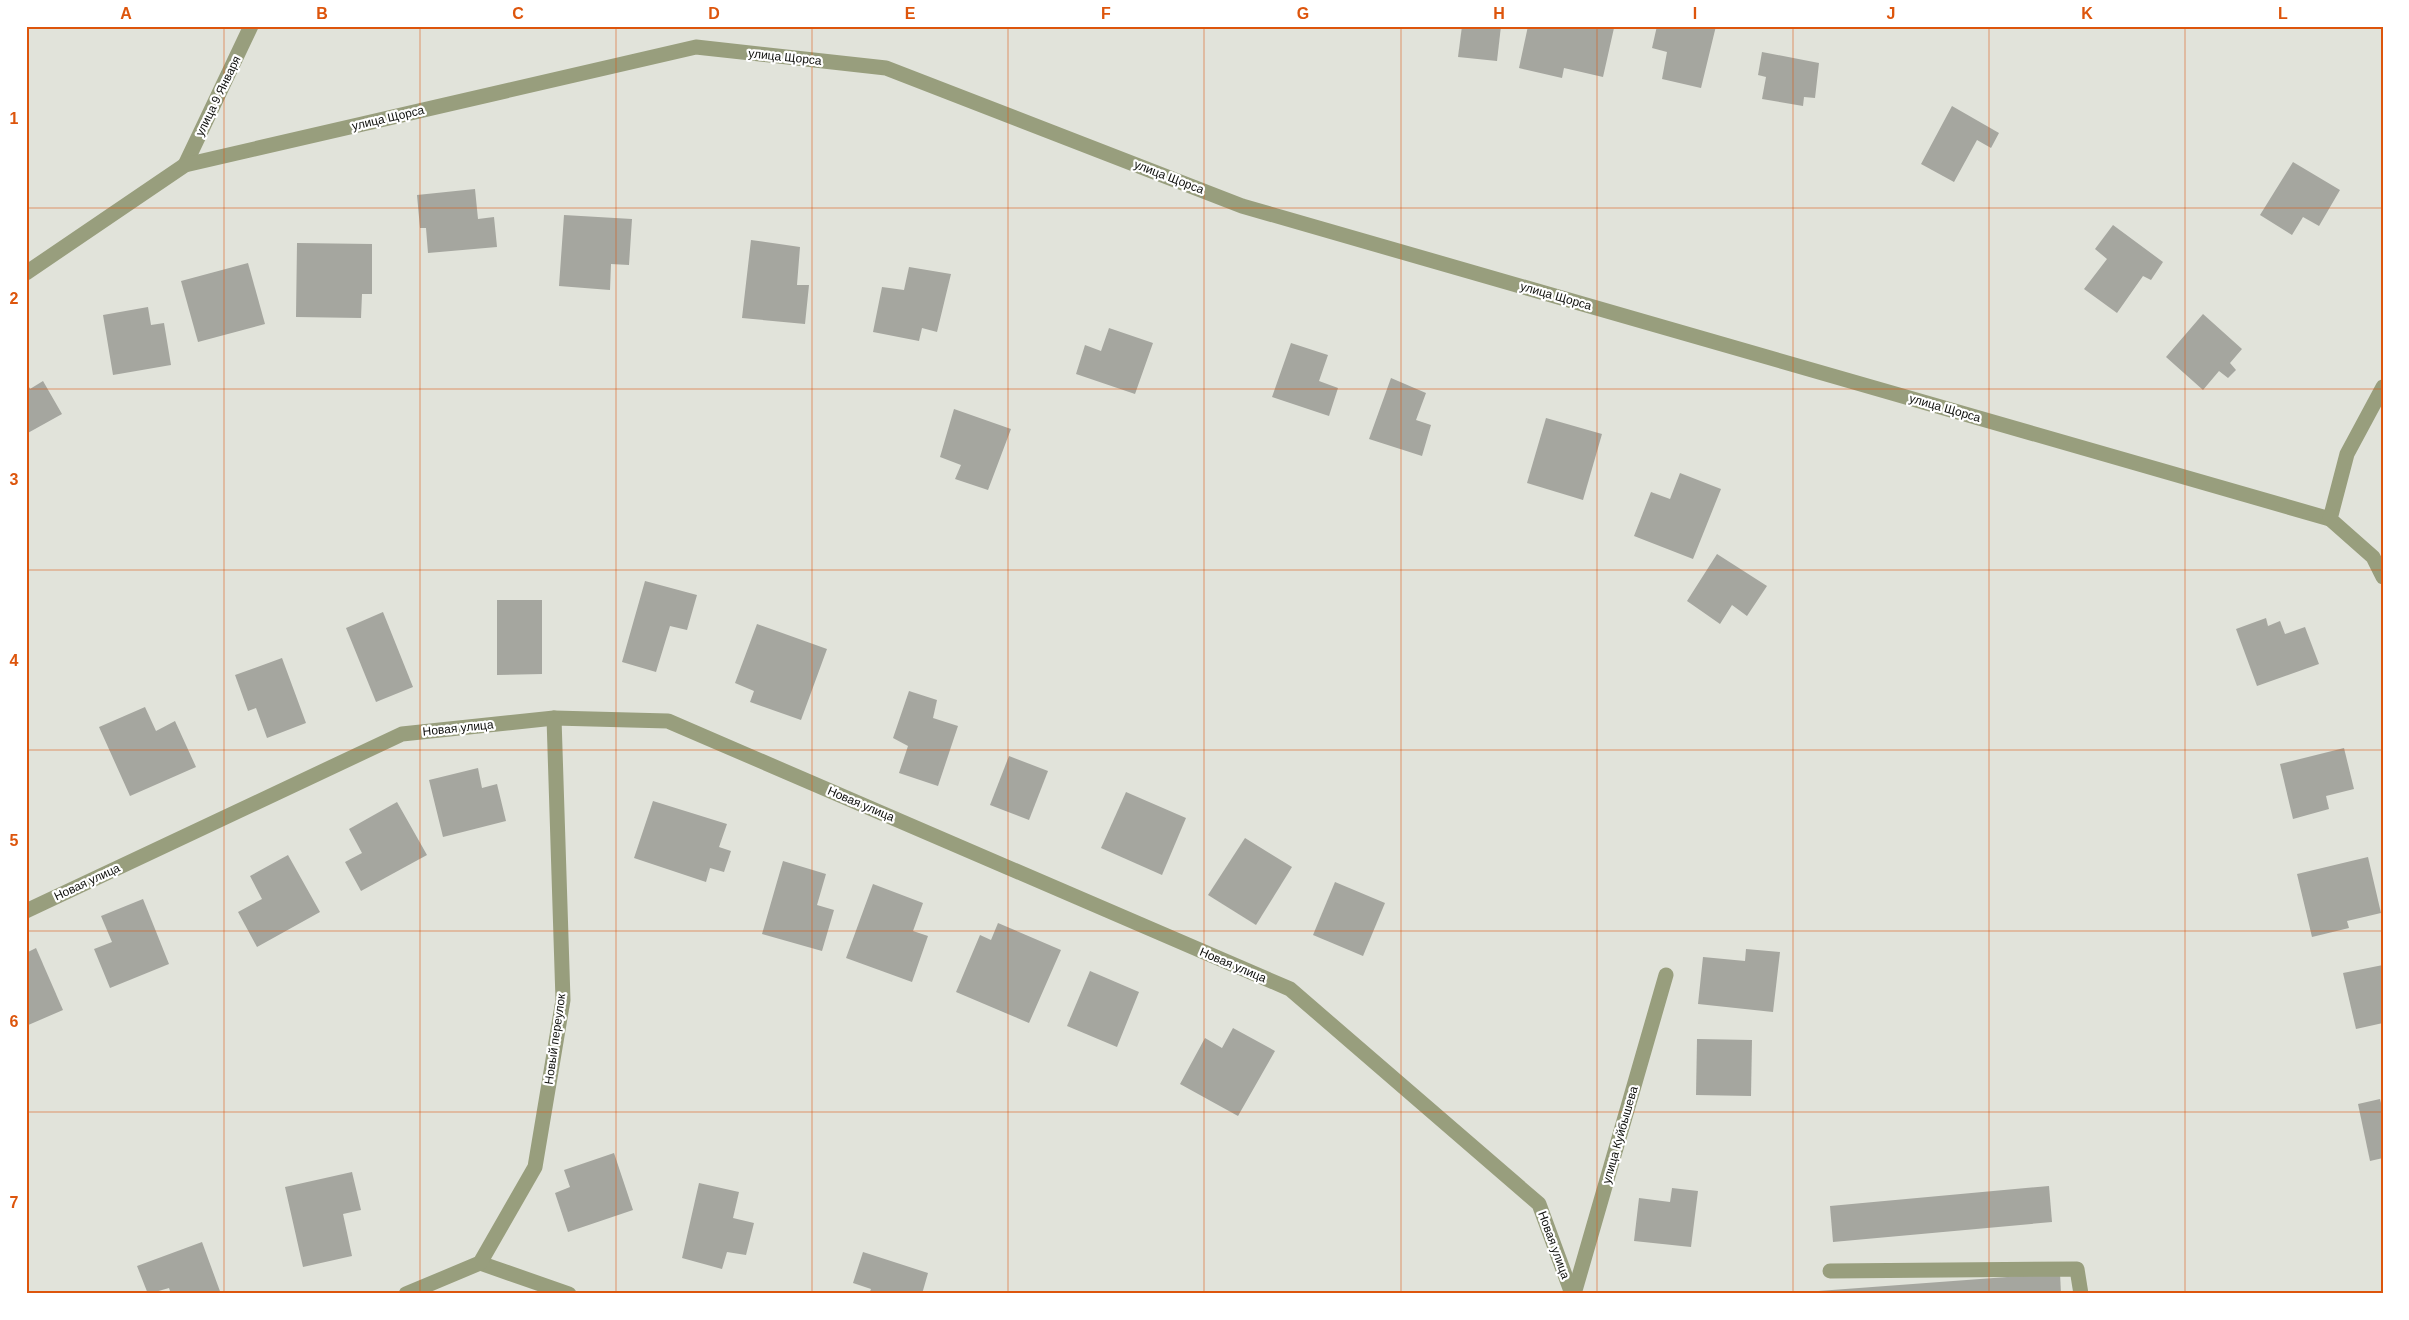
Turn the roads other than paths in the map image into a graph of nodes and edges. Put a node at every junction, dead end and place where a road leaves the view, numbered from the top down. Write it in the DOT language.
graph roads {
  1 [pos="251,26"];
  2 [pos="185,165"];
  3 [pos="26,273"];
  4 [pos="2383,387"];
  5 [pos="2330,519"];
  6 [pos="2383,578"];
  7 [pos="554,718"];
  8 [pos="26,911"];
  9 [pos="1666,975"];
  10 [pos="480,1264"];
  11 [pos="1830,1271"];
  12 [pos="406,1294"];
  13 [pos="569,1294"];
  14 [pos="1573,1294"];
  15 [pos="2081,1294"];
  1 -- 2 [label="street, улица 9 Января"];
  2 -- 3 [label="street, улица Щорса"];
  2 -- 5 [label="street, улица Щорса"];
  4 -- 5 [label="street"];
  5 -- 6 [label="street"];
  7 -- 8 [label="street, Новая улица"];
  7 -- 10 [label="street, Новый переулок"];
  7 -- 14 [label="street, Новая улица"];
  9 -- 14 [label="street, улица Куйбышева"];
  10 -- 12 [label="street"];
  10 -- 13 [label="street"];
  11 -- 15 [label="street"];
}
